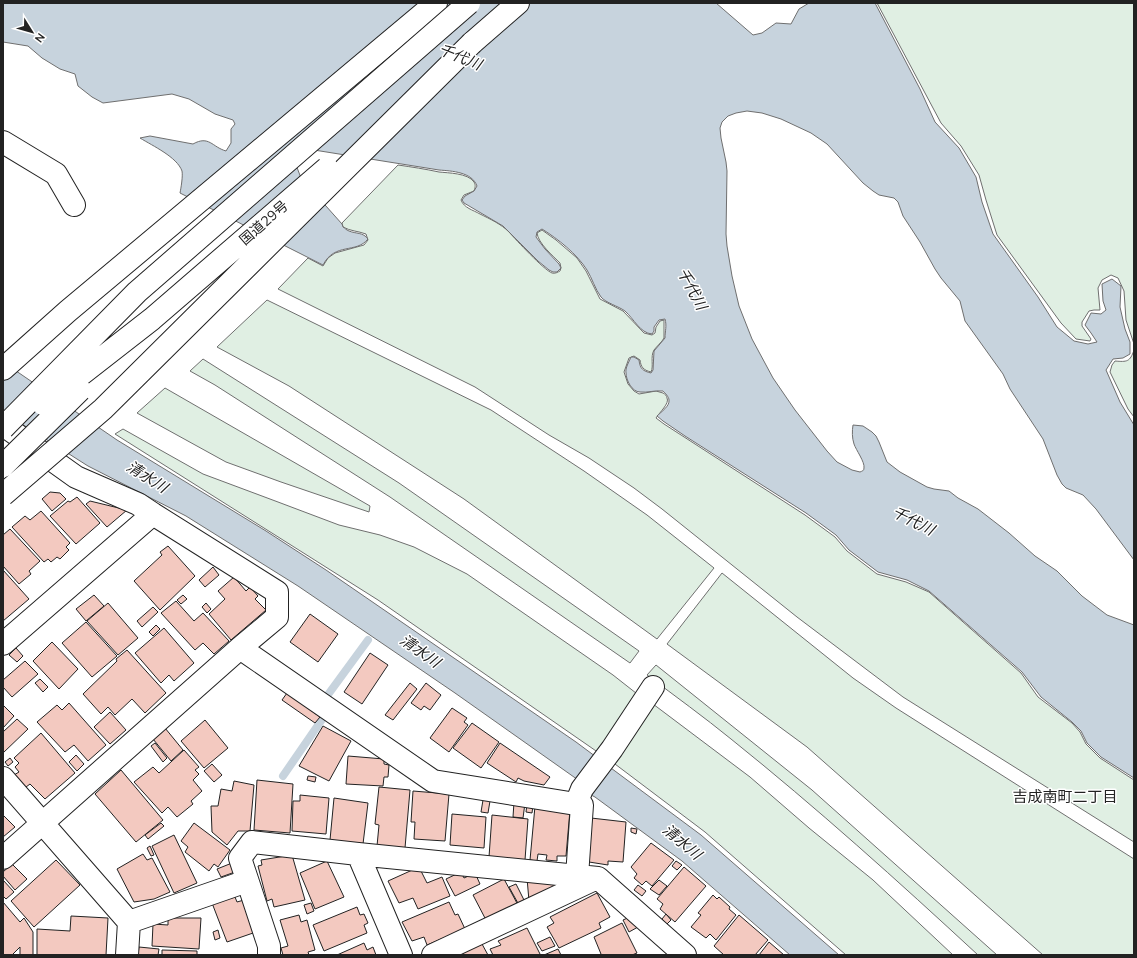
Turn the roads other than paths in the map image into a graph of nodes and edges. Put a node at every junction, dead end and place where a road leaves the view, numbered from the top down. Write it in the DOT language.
graph roads {
  1 [pos="436,3"];
  2 [pos="469,3"];
  3 [pos="518,3"];
  4 [pos="472,43"];
  5 [pos="3,142"];
  6 [pos="74,205"];
  7 [pos="155,317"];
  8 [pos="3,369"];
  9 [pos="3,425"];
  10 [pos="3,428"];
  11 [pos="3,435"];
  12 [pos="3,466"];
  13 [pos="3,496"];
  14 [pos="153,514"];
  15 [pos="3,644"];
  16 [pos="240,648"];
  17 [pos="653,687"];
  18 [pos="3,778"];
  19 [pos="579,796"];
  20 [pos="42,823"];
  21 [pos="358,854"];
  22 [pos="3,858"];
  23 [pos="588,877"];
  24 [pos="247,881"];
  25 [pos="129,922"];
  26 [pos="674,953"];
  27 [pos="127,955"];
  28 [pos="269,955"];
  29 [pos="401,955"];
  30 [pos="433,955"];
  1 -- 8 [label="main road"];
  2 -- 10 [label="main road, bridge"];
  3 -- 4 [label="main road, 国道29号"];
  4 -- 7 [label="main road, 国道29号, bridge"];
  4 -- 13 [label="main road, bridge"];
  5 -- 6 [label="main road"];
  7 -- 11 [label="main road, 国道29号, bridge"];
  7 -- 12 [label="main road, bridge"];
  9 -- 14 [label="main road"];
  14 -- 15 [label="main road"];
  14 -- 16 [label="main road"];
  16 -- 19 [label="main road"];
  16 -- 20 [label="main road"];
  17 -- 19 [label="main road"];
  18 -- 20 [label="main road"];
  19 -- 23 [label="main road"];
  20 -- 22 [label="main road"];
  20 -- 25 [label="main road"];
  21 -- 23 [label="main road"];
  21 -- 24 [label="main road"];
  21 -- 29 [label="main road"];
  23 -- 26 [label="main road"];
  23 -- 30 [label="main road"];
  24 -- 25 [label="main road"];
  24 -- 28 [label="main road"];
  25 -- 27 [label="main road"];
}
